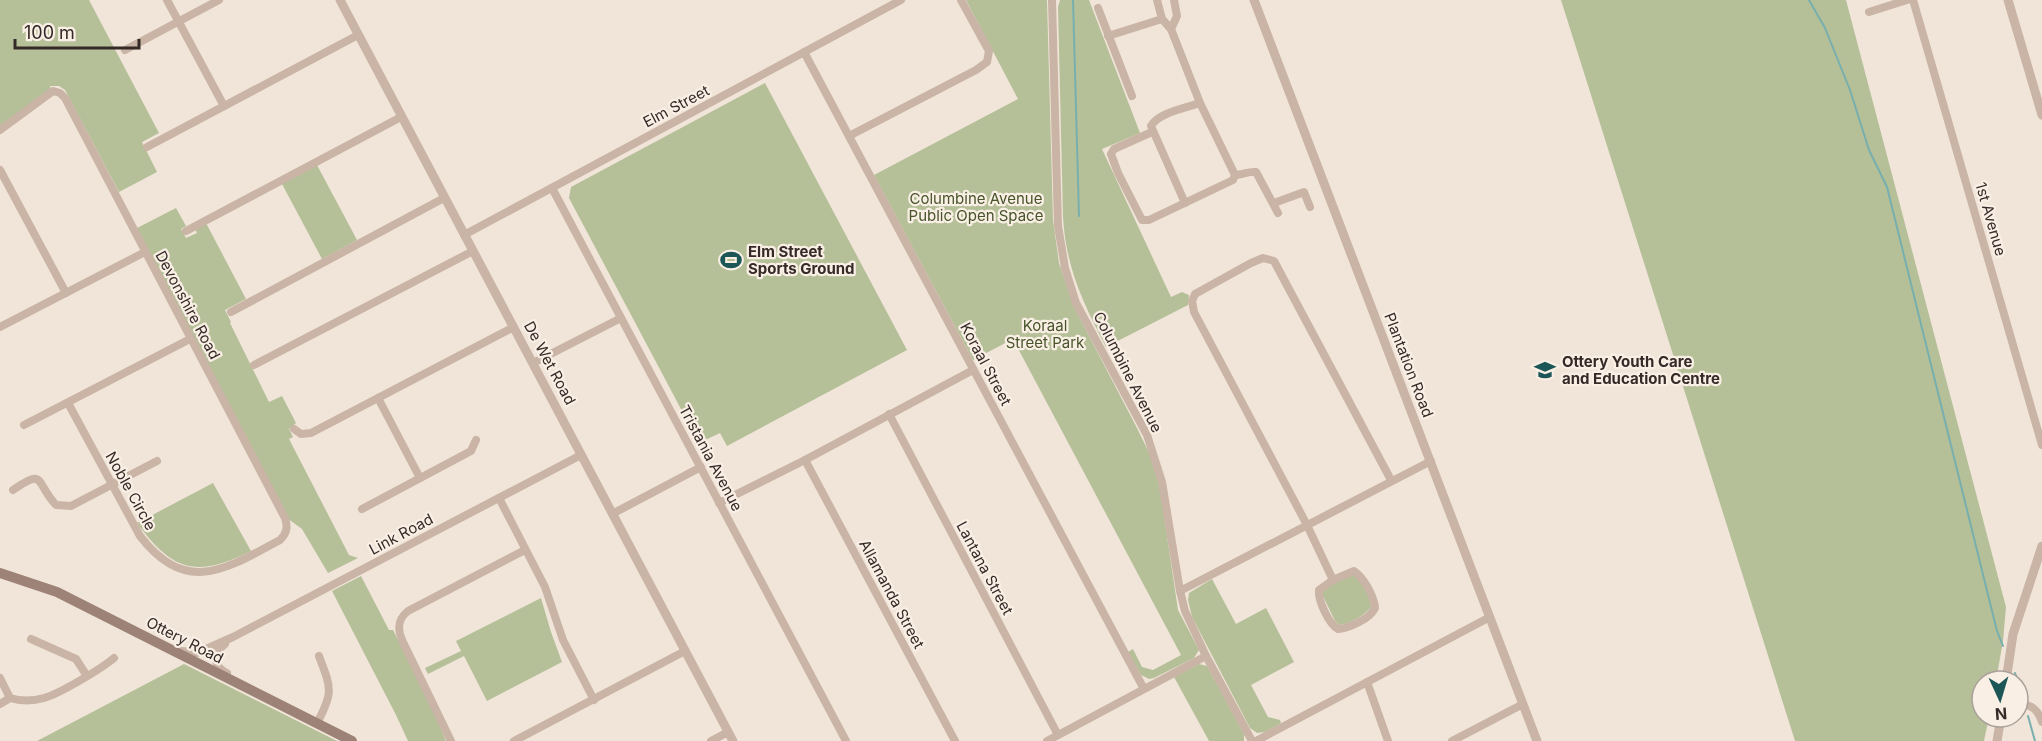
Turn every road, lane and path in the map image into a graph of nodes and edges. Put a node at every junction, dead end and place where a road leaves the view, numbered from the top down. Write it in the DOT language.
graph roads {
  1 [pos="166,0"];
  2 [pos="219,0"];
  3 [pos="340,0"];
  4 [pos="900,0"];
  5 [pos="962,0"];
  6 [pos="1052,0"];
  7 [pos="1157,0"];
  8 [pos="1174,0"];
  9 [pos="1254,0"];
  10 [pos="1907,0"];
  11 [pos="1913,0"];
  12 [pos="2008,0"];
  13 [pos="1098,8"];
  14 [pos="1869,12"];
  15 [pos="1162,19"];
  16 [pos="178,22"];
  17 [pos="1171,29"];
  18 [pos="358,35"];
  19 [pos="1108,36"];
  20 [pos="125,50"];
  21 [pos="804,52"];
  22 [pos="1132,96"];
  23 [pos="1200,103"];
  24 [pos="224,106"];
  25 [pos="2042,115"];
  26 [pos="401,117"];
  27 [pos="0,130"];
  28 [pos="1152,132"];
  29 [pos="849,136"];
  30 [pos="147,147"];
  31 [pos="0,170"];
  32 [pos="1235,175"];
  33 [pos="552,188"];
  34 [pos="444,198"];
  35 [pos="1274,203"];
  36 [pos="1185,204"];
  37 [pos="1310,207"];
  38 [pos="1278,213"];
  39 [pos="186,231"];
  40 [pos="464,235"];
  41 [pos="473,251"];
  42 [pos="145,252"];
  43 [pos="66,293"];
  44 [pos="231,312"];
  45 [pos="621,318"];
  46 [pos="0,327"];
  47 [pos="514,327"];
  48 [pos="190,339"];
  49 [pos="533,363"];
  50 [pos="254,365"];
  51 [pos="973,370"];
  52 [pos="378,398"];
  53 [pos="68,403"];
  54 [pos="889,414"];
  55 [pos="24,426"];
  56 [pos="294,429"];
  57 [pos="476,440"];
  58 [pos="2042,445"];
  59 [pos="581,455"];
  60 [pos="805,460"];
  61 [pos="157,461"];
  62 [pos="1431,461"];
  63 [pos="701,467"];
  64 [pos="420,478"];
  65 [pos="1391,480"];
  66 [pos="111,485"];
  67 [pos="13,490"];
  68 [pos="499,498"];
  69 [pos="719,503"];
  70 [pos="362,509"];
  71 [pos="612,514"];
  72 [pos="1307,525"];
  73 [pos="287,532"];
  74 [pos="2042,546"];
  75 [pos="525,550"];
  76 [pos="0,573"];
  77 [pos="1334,580"];
  78 [pos="1180,591"];
  79 [pos="1490,617"];
  80 [pos="121,624"];
  81 [pos="233,638"];
  82 [pos="31,639"];
  83 [pos="685,651"];
  84 [pos="216,652"];
  85 [pos="319,656"];
  86 [pos="1206,656"];
  87 [pos="114,658"];
  88 [pos="201,665"];
  89 [pos="2008,669"];
  90 [pos="87,676"];
  91 [pos="0,678"];
  92 [pos="1367,682"];
  93 [pos="1144,689"];
  94 [pos="10,698"];
  95 [pos="269,698"];
  96 [pos="594,700"];
  97 [pos="0,704"];
  98 [pos="1523,704"];
  99 [pos="2030,706"];
  100 [pos="2042,722"];
  101 [pos="317,723"];
  102 [pos="1058,735"];
  103 [pos="730,737"];
  104 [pos="1270,738"];
  105 [pos="352,741"];
  106 [pos="451,741"];
  107 [pos="514,741"];
  108 [pos="711,741"];
  109 [pos="846,741"];
  110 [pos="955,741"];
  111 [pos="1047,741"];
  112 [pos="1254,741"];
  113 [pos="1388,741"];
  114 [pos="1452,741"];
  115 [pos="1537,741"];
  1 -- 16 [label="street"];
  2 -- 16 [label="street"];
  3 -- 18 [label="street, De Wet Road"];
  4 -- 21 [label="street, Elm Street"];
  5 -- 29 [label="street"];
  6 -- 78 [label="street, Columbine Avenue"];
  7 -- 15 [label="street"];
  8 -- 17 [label="street"];
  9 -- 62 [label="street, Plantation Road"];
  10 -- 14 [label="street"];
  11 -- 58 [label="street, 1st Avenue"];
  12 -- 25 [label="street"];
  13 -- 19 [label="street"];
  15 -- 17 [label="street"];
  15 -- 19 [label="street"];
  16 -- 20 [label="street"];
  16 -- 24 [label="street"];
  17 -- 23 [label="street"];
  18 -- 24 [label="street"];
  18 -- 26 [label="street, De Wet Road"];
  19 -- 22 [label="street"];
  21 -- 29 [label="street, Koraal Street"];
  21 -- 33 [label="street, Elm Street"];
  23 -- 28 [label="street"];
  23 -- 32 [label="street"];
  24 -- 30 [label="street"];
  26 -- 34 [label="street, De Wet Road"];
  26 -- 39 [label="street"];
  27 -- 42 [label="street, Devonshire Road"];
  28 -- 36 [label="street"];
  28 -- 36 [label="street"];
  29 -- 51 [label="street, Koraal Street"];
  31 -- 43 [label="street"];
  32 -- 35 [label="street"];
  32 -- 36 [label="street"];
  33 -- 40 [label="street, Elm Street"];
  33 -- 45 [label="street, Tristania Avenue"];
  34 -- 40 [label="street, De Wet Road"];
  34 -- 44 [label="street"];
  35 -- 37 [label="street"];
  35 -- 38 [label="street"];
  40 -- 41 [label="street, De Wet Road"];
  41 -- 47 [label="street, De Wet Road"];
  41 -- 50 [label="street"];
  42 -- 43 [label="street"];
  42 -- 48 [label="street, Devonshire Road"];
  43 -- 46 [label="street"];
  45 -- 49 [label="street"];
  45 -- 63 [label="street, Tristania Avenue"];
  47 -- 49 [label="street, De Wet Road"];
  47 -- 52 [label="street"];
  48 -- 53 [label="street"];
  48 -- 73 [label="street, Devonshire Road"];
  49 -- 59 [label="street, De Wet Road"];
  51 -- 54 [label="street"];
  51 -- 93 [label="street, Koraal Street"];
  52 -- 56 [label="street"];
  52 -- 64 [label="street"];
  53 -- 55 [label="street"];
  53 -- 66 [label="street, Noble Circle"];
  54 -- 60 [label="street"];
  54 -- 102 [label="street, Lantana Street"];
  57 -- 64 [label="street"];
  59 -- 68 [label="street, Link Road"];
  59 -- 71 [label="street, De Wet Road"];
  60 -- 69 [label="street"];
  60 -- 110 [label="street, Allamanda Street"];
  61 -- 66 [label="street"];
  62 -- 65 [label="street"];
  62 -- 79 [label="street, Plantation Road"];
  63 -- 69 [label="street, Tristania Avenue"];
  63 -- 71 [label="street"];
  64 -- 70 [label="street"];
  65 -- 72 [label="street"];
  65 -- 72 [label="street"];
  66 -- 67 [label="street"];
  66 -- 73 [label="street, Noble Circle"];
  68 -- 75 [label="street"];
  68 -- 81 [label="street, Link Road"];
  69 -- 109 [label="street, Tristania Avenue"];
  71 -- 83 [label="street, De Wet Road"];
  72 -- 77 [label="street"];
  72 -- 78 [label="street"];
  74 -- 89 [label="street"];
  75 -- 96 [label="street"];
  75 -- 106 [label="street"];
  76 -- 80 [label="main road, Ottery Road"];
  77 -- 77 [label="street"];
  78 -- 86 [label="street, Columbine Avenue"];
  79 -- 92 [label="street"];
  79 -- 98 [label="street, Plantation Road"];
  80 -- 81 [label="street, Link Road"];
  80 -- 88 [label="main road, Ottery Road"];
  81 -- 84 [label="street, Link Road"];
  82 -- 90 [label="street"];
  83 -- 96 [label="street"];
  83 -- 103 [label="street, De Wet Road"];
  84 -- 88 [label="street, Link Road"];
  84 -- 95 [label="street"];
  85 -- 101 [label="street"];
  86 -- 93 [label="street"];
  86 -- 112 [label="street, Columbine Avenue"];
  87 -- 90 [label="street"];
  88 -- 95 [label="main road, Ottery Road"];
  90 -- 94 [label="street"];
  91 -- 94 [label="street"];
  92 -- 104 [label="street"];
  92 -- 113 [label="street"];
  93 -- 102 [label="street"];
  94 -- 97 [label="street"];
  95 -- 101 [label="main road, Ottery Road"];
  96 -- 107 [label="street"];
  98 -- 114 [label="street"];
  98 -- 115 [label="street, Plantation Road"];
  99 -- 100 [label="street"];
  101 -- 105 [label="main road, Ottery Road"];
  102 -- 111 [label="street"];
  103 -- 108 [label="street"];
  104 -- 112 [label="street"];
}
